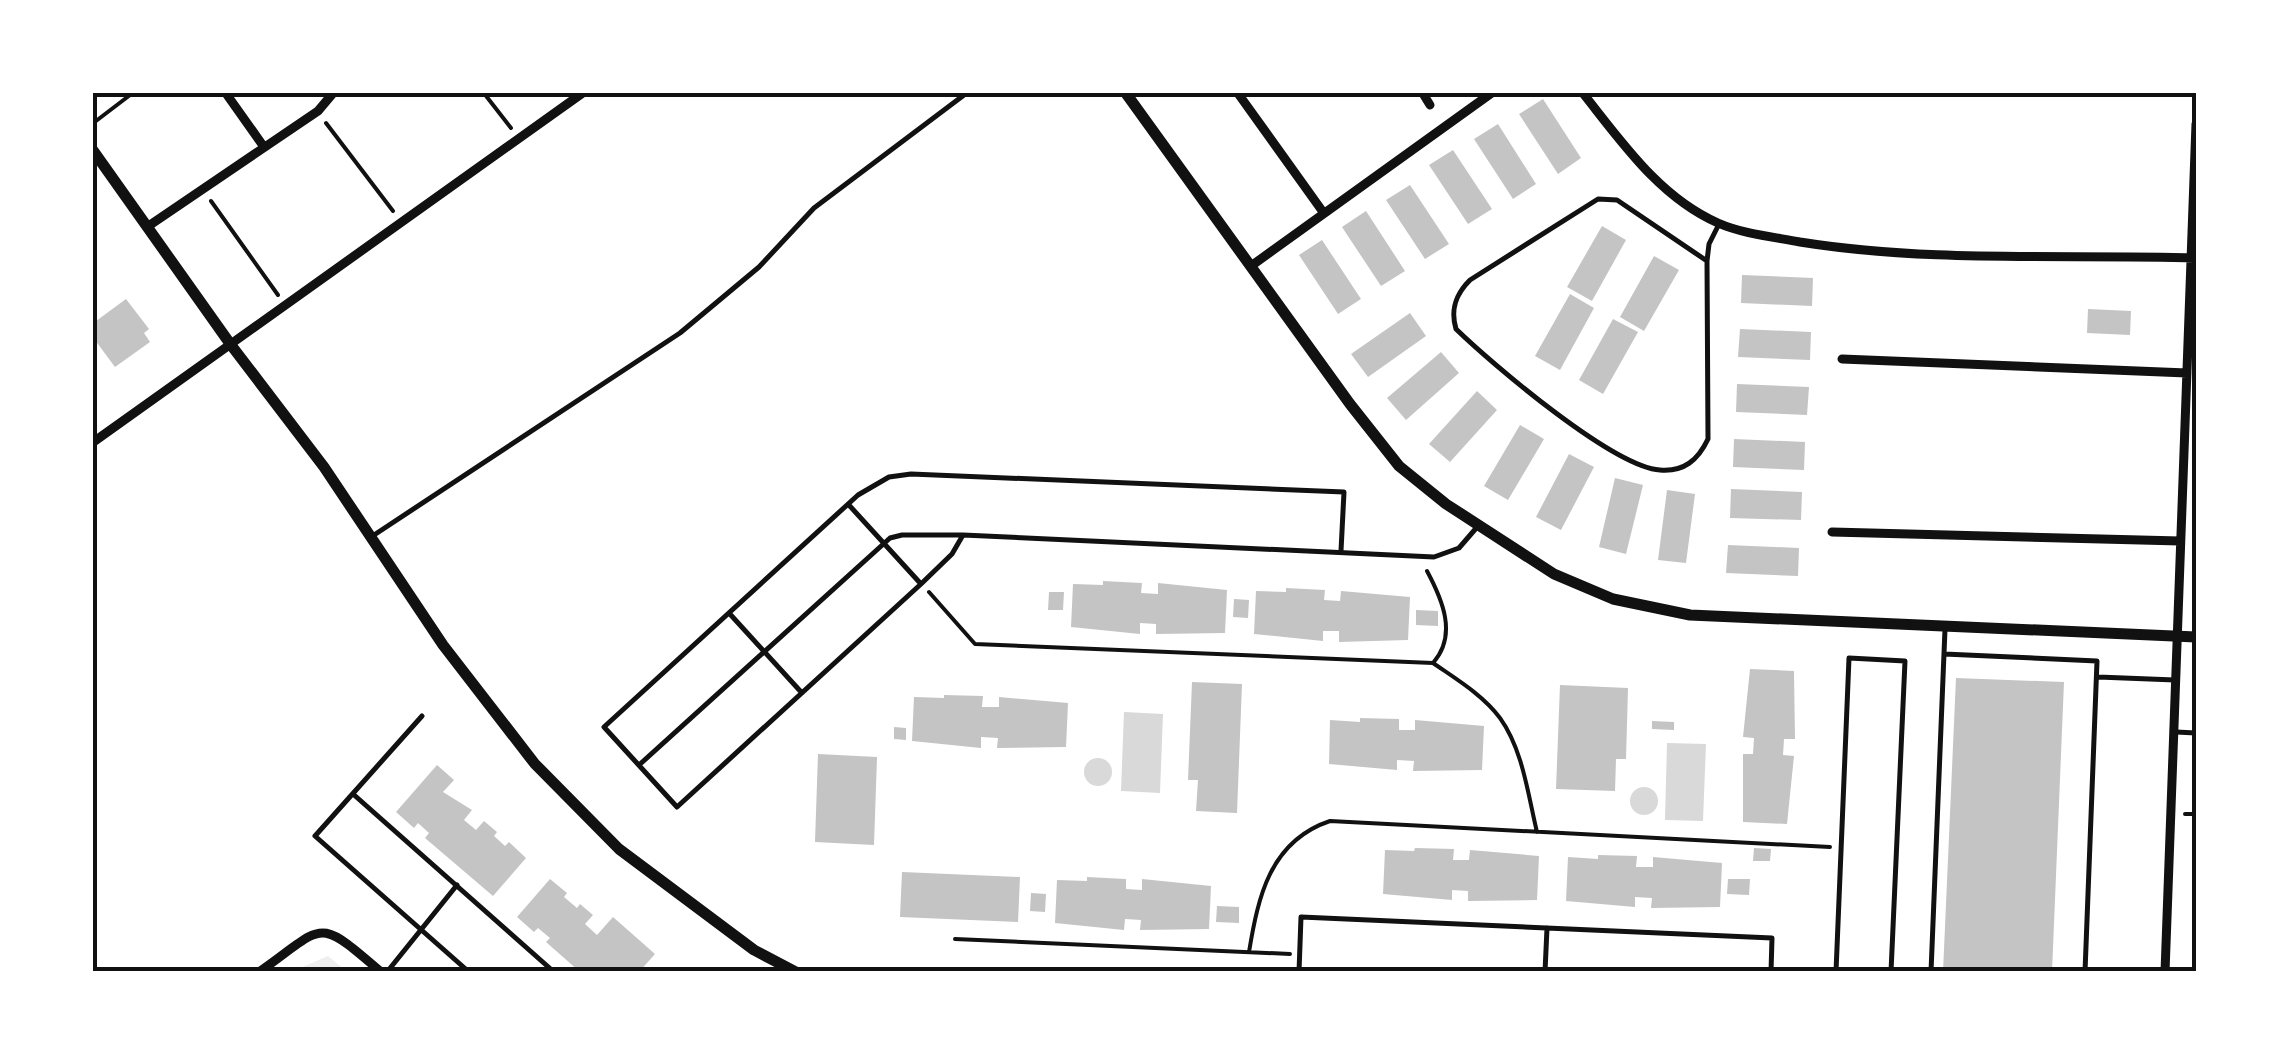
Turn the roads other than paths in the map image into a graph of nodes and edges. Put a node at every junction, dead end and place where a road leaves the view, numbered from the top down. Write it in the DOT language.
graph roads {
  1 [pos="225,92"];
  2 [pos="334,92"];
  3 [pos="584,92"];
  4 [pos="968,92"];
  5 [pos="1124,92"];
  6 [pos="1237,92"];
  7 [pos="1422,92"];
  8 [pos="1493,92"];
  9 [pos="1582,92"];
  10 [pos="1430,105"];
  11 [pos="2196,124"];
  12 [pos="92,148"];
  13 [pos="264,148"];
  14 [pos="1323,212"];
  15 [pos="1719,224"];
  16 [pos="147,227"];
  17 [pos="2194,258"];
  18 [pos="1707,262"];
  19 [pos="1252,266"];
  20 [pos="231,346"];
  21 [pos="1842,359"];
  22 [pos="2188,372"];
  23 [pos="92,444"];
  24 [pos="848,504"];
  25 [pos="1478,526"];
  26 [pos="1832,532"];
  27 [pos="962,535"];
  28 [pos="371,537"];
  29 [pos="2180,541"];
  30 [pos="883,542"];
  31 [pos="1341,552"];
  32 [pos="921,584"];
  33 [pos="729,612"];
  34 [pos="1945,629"];
  35 [pos="2178,636"];
  36 [pos="2196,637"];
  37 [pos="764,651"];
  38 [pos="1944,654"];
  39 [pos="2097,677"];
  40 [pos="2175,680"];
  41 [pos="802,693"];
  42 [pos="422,716"];
  43 [pos="2173,732"];
  44 [pos="2196,733"];
  45 [pos="638,765"];
  46 [pos="353,794"];
  47 [pos="456,886"];
  48 [pos="1547,928"];
  49 [pos="421,929"];
  50 [pos="259,972"];
  51 [pos="384,972"];
  52 [pos="469,972"];
  53 [pos="554,972"];
  54 [pos="796,972"];
  55 [pos="1299,972"];
  56 [pos="1545,972"];
  57 [pos="1770,972"];
  58 [pos="1836,972"];
  59 [pos="1892,972"];
  60 [pos="1931,972"];
  61 [pos="2084,972"];
  62 [pos="2164,972"];
  1 -- 13 [label="street"];
  2 -- 13 [label="street"];
  3 -- 20 [label="street"];
  4 -- 28 [label="lane"];
  5 -- 19 [label="street"];
  6 -- 14 [label="street"];
  7 -- 10 [label="street"];
  8 -- 14 [label="street"];
  9 -- 15 [label="street"];
  11 -- 17 [label="street"];
  12 -- 16 [label="street"];
  13 -- 16 [label="street"];
  14 -- 19 [label="street"];
  15 -- 17 [label="street"];
  15 -- 18 [label="lane"];
  16 -- 20 [label="street"];
  17 -- 22 [label="street"];
  18 -- 18 [label="lane"];
  19 -- 25 [label="street"];
  20 -- 23 [label="street"];
  20 -- 28 [label="street"];
  21 -- 22 [label="street"];
  22 -- 29 [label="street"];
  24 -- 30 [label="lane"];
  24 -- 31 [label="lane"];
  24 -- 33 [label="lane"];
  25 -- 31 [label="lane"];
  25 -- 34 [label="street"];
  26 -- 29 [label="street"];
  27 -- 30 [label="lane"];
  27 -- 31 [label="lane"];
  27 -- 32 [label="lane"];
  28 -- 54 [label="street"];
  29 -- 35 [label="street"];
  30 -- 32 [label="lane"];
  30 -- 37 [label="lane"];
  32 -- 41 [label="lane"];
  33 -- 37 [label="lane"];
  33 -- 45 [label="lane"];
  34 -- 35 [label="street"];
  34 -- 38 [label="lane"];
  35 -- 36 [label="street"];
  35 -- 40 [label="street"];
  37 -- 41 [label="lane"];
  37 -- 45 [label="lane"];
  38 -- 39 [label="lane"];
  38 -- 60 [label="lane"];
  39 -- 40 [label="lane"];
  39 -- 61 [label="lane"];
  40 -- 43 [label="street"];
  41 -- 45 [label="lane"];
  42 -- 46 [label="lane"];
  43 -- 44 [label="lane"];
  43 -- 62 [label="street"];
  46 -- 47 [label="lane"];
  46 -- 49 [label="lane"];
  47 -- 49 [label="lane"];
  47 -- 53 [label="lane"];
  48 -- 55 [label="lane"];
  48 -- 56 [label="lane"];
  48 -- 57 [label="lane"];
  49 -- 51 [label="lane"];
  49 -- 52 [label="lane"];
  50 -- 51 [label="street"];
  58 -- 59 [label="lane"];
}
